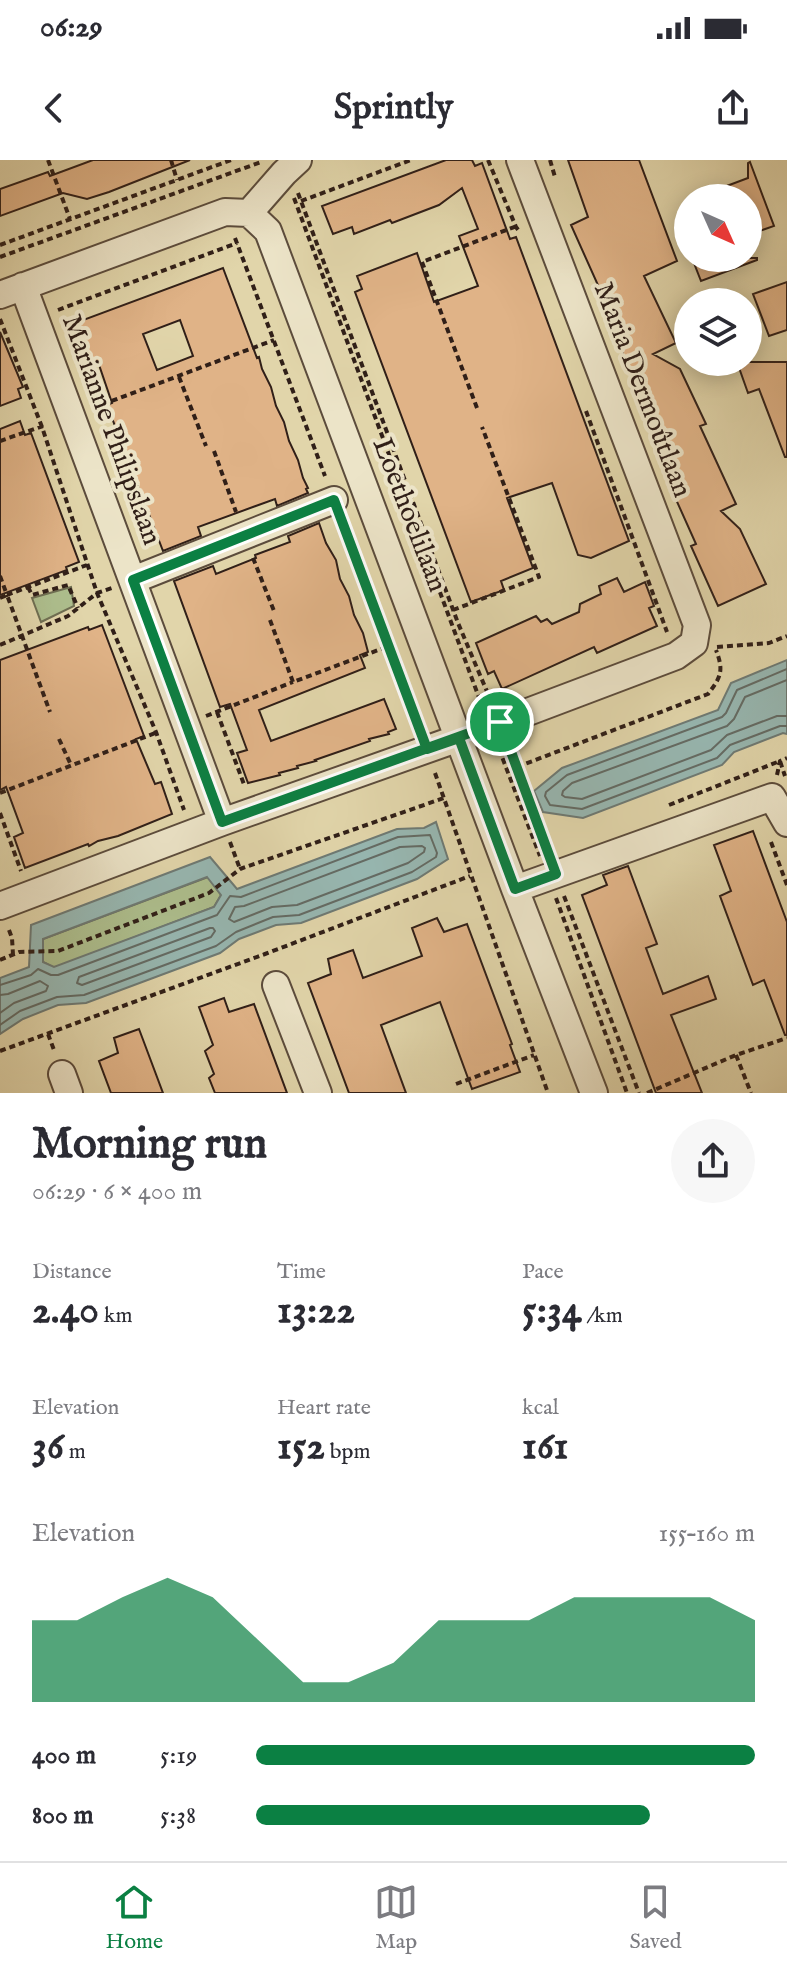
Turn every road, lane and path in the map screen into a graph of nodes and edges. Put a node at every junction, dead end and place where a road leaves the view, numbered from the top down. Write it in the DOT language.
graph roads {
  1 [pos="48,160"];
  2 [pos="171,160"];
  3 [pos="231,160"];
  4 [pos="411,160"];
  5 [pos="488,160"];
  6 [pos="520,160"];
  7 [pos="291,167"];
  8 [pos="213,179"];
  9 [pos="177,180"];
  10 [pos="301,201"];
  11 [pos="237,213"];
  12 [pos="70,219"];
  13 [pos="532,225"];
  14 [pos="516,227"];
  15 [pos="237,243"];
  16 [pos="0,245"];
  17 [pos="0,257"];
  18 [pos="12,291"];
  19 [pos="35,318"];
  20 [pos="0,319"];
  21 [pos="2,331"];
  22 [pos="274,340"];
  23 [pos="179,376"];
  24 [pos="477,408"];
  25 [pos="585,408"];
  26 [pos="72,416"];
  27 [pos="42,427"];
  28 [pos="482,427"];
  29 [pos="0,441"];
  30 [pos="206,446"];
  31 [pos="214,451"];
  32 [pos="334,500"];
  33 [pos="244,536"];
  34 [pos="0,576"];
  35 [pos="133,580"];
  36 [pos="28,587"];
  37 [pos="7,595"];
  38 [pos="0,598"];
  39 [pos="78,608"];
  40 [pos="453,610"];
  41 [pos="274,611"];
  42 [pos="270,620"];
  43 [pos="21,636"];
  44 [pos="787,636"];
  45 [pos="0,645"];
  46 [pos="389,646"];
  47 [pos="685,649"];
  48 [pos="293,682"];
  49 [pos="50,712"];
  50 [pos="185,723"];
  51 [pos="495,724"];
  52 [pos="156,732"];
  53 [pos="459,738"];
  54 [pos="59,739"];
  55 [pos="427,749"];
  56 [pos="780,761"];
  57 [pos="71,765"];
  58 [pos="517,767"];
  59 [pos="787,781"];
  60 [pos="0,793"];
  61 [pos="444,798"];
  62 [pos="0,813"];
  63 [pos="222,822"];
  64 [pos="787,823"];
  65 [pos="552,875"];
  66 [pos="23,876"];
  67 [pos="471,876"];
  68 [pos="515,889"];
  69 [pos="0,906"];
  70 [pos="0,960"];
  71 [pos="276,985"];
  72 [pos="787,1038"];
  73 [pos="0,1051"];
  74 [pos="534,1055"];
  75 [pos="736,1055"];
  76 [pos="456,1084"];
  77 [pos="318,1093"];
  78 [pos="548,1093"];
  79 [pos="594,1093"];
  80 [pos="627,1093"];
  81 [pos="639,1093"];
  82 [pos="647,1093"];
  83 [pos="751,1093"];
  1 -- 12 [label="path"];
  2 -- 9 [label="path"];
  3 -- 9 [label="path"];
  4 -- 10 [label="path"];
  5 -- 14 [label="path"];
  6 -- 13 [label="street, Maria Dermoûtlaan"];
  7 -- 8 [label="path"];
  7 -- 10 [label="path"];
  7 -- 11 [label="street"];
  7 -- 51 [label="path"];
  8 -- 11 [label="path"];
  8 -- 17 [label="path"];
  9 -- 12 [label="path"];
  10 -- 40 [label="path"];
  11 -- 15 [label="path"];
  11 -- 18 [label="street"];
  11 -- 53 [label="street, Loethoelilaan"];
  12 -- 16 [label="path"];
  13 -- 14 [label="path"];
  13 -- 14 [label="path"];
  13 -- 47 [label="street, Maria Dermoûtlaan"];
  14 -- 24 [label="path"];
  15 -- 19 [label="path"];
  15 -- 22 [label="path"];
  18 -- 19 [label="street, Marianne Philipslaan"];
  19 -- 21 [label="path"];
  19 -- 26 [label="street, Marianne Philipslaan"];
  20 -- 21 [label="path"];
  21 -- 27 [label="path"];
  22 -- 23 [label="path"];
  22 -- 32 [label="path"];
  23 -- 26 [label="path"];
  23 -- 30 [label="path"];
  25 -- 47 [label="path"];
  26 -- 27 [label="path"];
  26 -- 35 [label="street, Marianne Philipslaan"];
  27 -- 29 [label="path"];
  27 -- 36 [label="path"];
  28 -- 40 [label="path"];
  31 -- 33 [label="path"];
  32 -- 33 [label="street"];
  32 -- 46 [label="path"];
  33 -- 35 [label="street"];
  33 -- 41 [label="path"];
  34 -- 37 [label="path"];
  35 -- 50 [label="street, Marianne Philipslaan"];
  36 -- 37 [label="path"];
  36 -- 39 [label="path"];
  37 -- 38 [label="path"];
  37 -- 43 [label="path"];
  39 -- 43 [label="path"];
  39 -- 52 [label="path"];
  40 -- 51 [label="path"];
  42 -- 48 [label="path"];
  43 -- 45 [label="path"];
  43 -- 49 [label="path"];
  44 -- 58 [label="path"];
  46 -- 48 [label="path"];
  46 -- 55 [label="path"];
  47 -- 51 [label="street"];
  48 -- 50 [label="path"];
  50 -- 52 [label="path"];
  50 -- 63 [label="street, Marianne Philipslaan"];
  51 -- 53 [label="street"];
  51 -- 58 [label="path"];
  51 -- 65 [label="path"];
  52 -- 57 [label="path"];
  53 -- 55 [label="street"];
  53 -- 68 [label="street, Loethoelilaan"];
  54 -- 57 [label="path"];
  55 -- 61 [label="path"];
  55 -- 63 [label="street"];
  56 -- 59 [label="path"];
  57 -- 60 [label="path"];
  58 -- 65 [label="path"];
  61 -- 67 [label="path"];
  61 -- 70 [label="path"];
  62 -- 66 [label="path"];
  63 -- 69 [label="street"];
  64 -- 65 [label="street"];
  65 -- 68 [label="street"];
  65 -- 80 [label="path"];
  65 -- 81 [label="path"];
  67 -- 73 [label="path"];
  67 -- 74 [label="path"];
  68 -- 79 [label="street, Loethoelilaan"];
  71 -- 77 [label="street"];
  72 -- 75 [label="path"];
  74 -- 76 [label="path"];
  74 -- 78 [label="path"];
  75 -- 82 [label="path"];
  75 -- 83 [label="path"];
}
